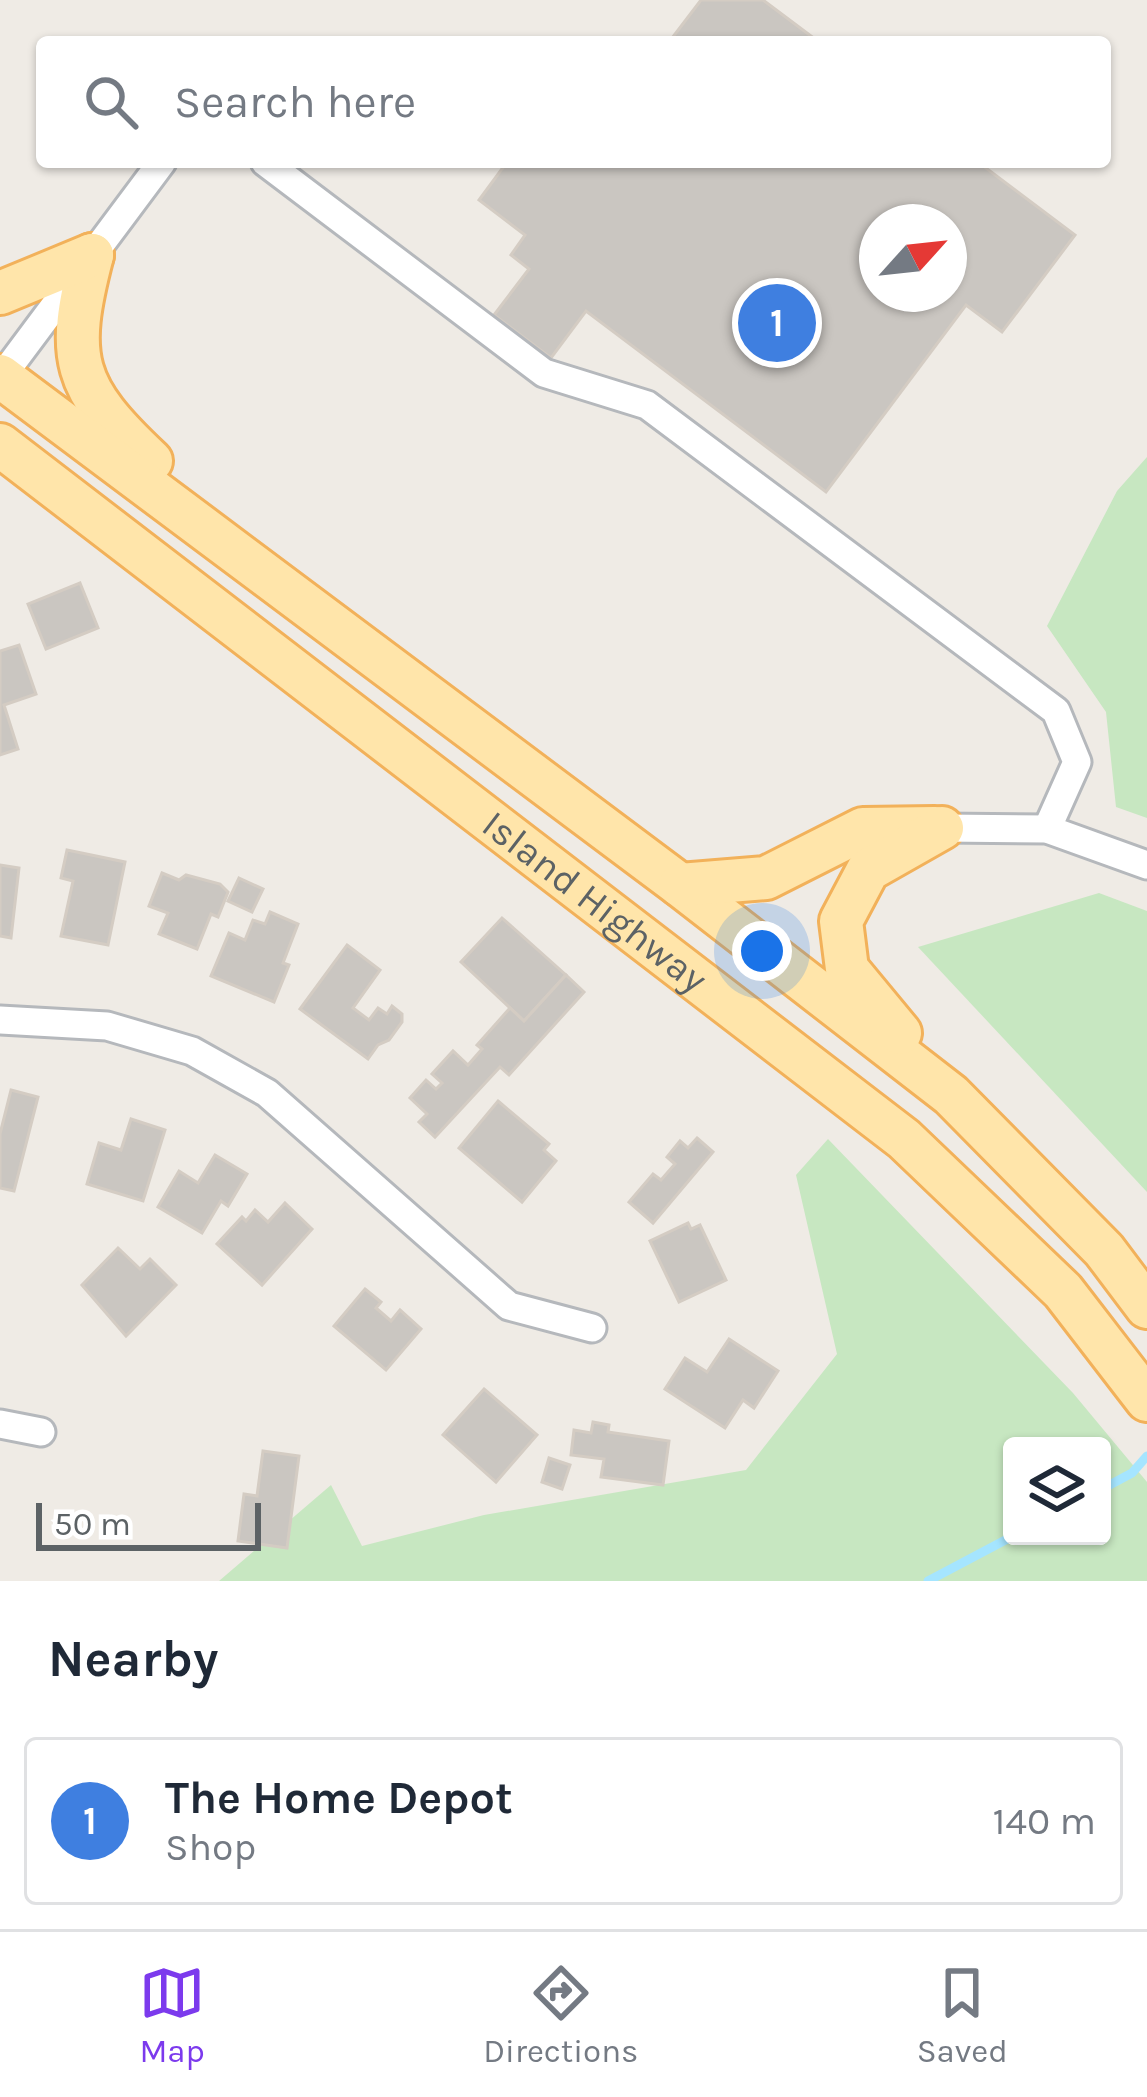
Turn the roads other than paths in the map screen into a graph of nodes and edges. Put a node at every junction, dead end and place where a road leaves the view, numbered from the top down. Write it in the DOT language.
graph roads {
  1 [pos="157,168"];
  2 [pos="273,168"];
  3 [pos="92,255"];
  4 [pos="0,293"];
  5 [pos="1,377"];
  6 [pos="0,445"];
  7 [pos="0,484"];
  8 [pos="86,512"];
  9 [pos="291,594"];
  10 [pos="942,828"];
  11 [pos="1047,829"];
  12 [pos="1147,865"];
  13 [pos="680,885"];
  14 [pos="0,1020"];
  15 [pos="952,1095"];
  16 [pos="1147,1307"];
  17 [pos="592,1328"];
  18 [pos="1147,1400"];
  19 [pos="0,1424"];
  20 [pos="41,1432"];
  1 -- 3 [label="street"];
  2 -- 11 [label="street"];
  3 -- 4 [label="main road"];
  3 -- 5 [label="street"];
  3 -- 9 [label="main road"];
  5 -- 9 [label="main road, Island Highway"];
  6 -- 8 [label="main road, Island Highway"];
  7 -- 8 [label="main road"];
  8 -- 18 [label="main road, Island Highway"];
  9 -- 13 [label="main road, Island Highway"];
  10 -- 11 [label="street"];
  10 -- 13 [label="main road"];
  10 -- 15 [label="main road"];
  11 -- 12 [label="street"];
  13 -- 15 [label="main road, Island Highway"];
  14 -- 17 [label="street"];
  15 -- 16 [label="main road, Island Highway"];
  19 -- 20 [label="street"];
}
